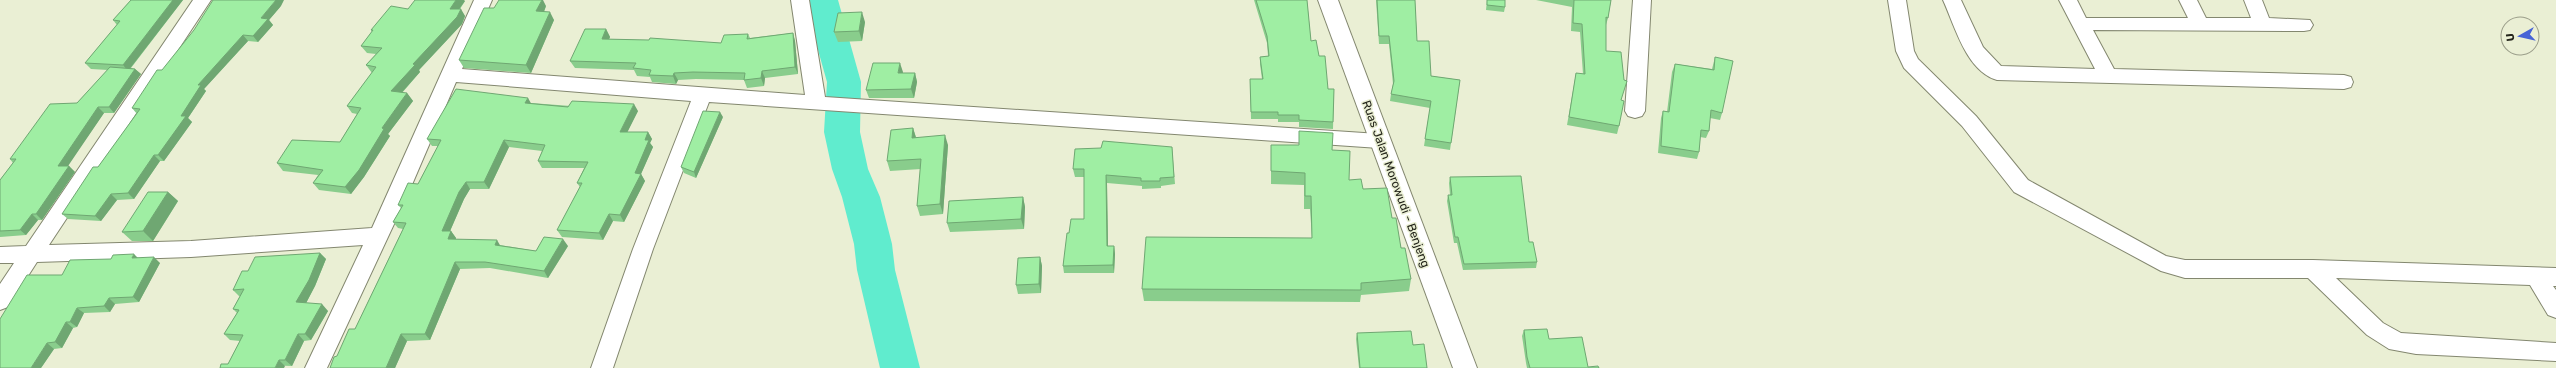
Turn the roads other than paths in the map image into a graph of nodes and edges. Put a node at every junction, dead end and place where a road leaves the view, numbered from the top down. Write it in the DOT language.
graph roads {
  1 [pos="202,0"];
  2 [pos="482,0"];
  3 [pos="800,0"];
  4 [pos="1328,0"];
  5 [pos="1642,0"];
  6 [pos="1897,0"];
  7 [pos="1952,0"];
  8 [pos="2068,0"];
  9 [pos="2188,0"];
  10 [pos="2253,0"];
  11 [pos="2080,24"];
  12 [pos="2200,25"];
  13 [pos="2263,25"];
  14 [pos="2304,25"];
  15 [pos="2107,74"];
  16 [pos="450,75"];
  17 [pos="2344,82"];
  18 [pos="703,94"];
  19 [pos="816,103"];
  20 [pos="1635,111"];
  21 [pos="1380,141"];
  22 [pos="378,236"];
  23 [pos="0,255"];
  24 [pos="32,255"];
  25 [pos="2313,269"];
  26 [pos="2546,276"];
  27 [pos="0,301"];
  28 [pos="2556,309"];
  29 [pos="2556,352"];
  30 [pos="316,368"];
  31 [pos="602,368"];
  32 [pos="1465,368"];
  1 -- 24 [label="street"];
  2 -- 16 [label="street"];
  3 -- 19 [label="street"];
  4 -- 21 [label="main road, Ruas Jalan Morowudi - Benjeng"];
  5 -- 20 [label="street"];
  6 -- 25 [label="street"];
  7 -- 15 [label="street"];
  8 -- 11 [label="street"];
  9 -- 12 [label="street"];
  10 -- 13 [label="street"];
  11 -- 12 [label="street"];
  11 -- 15 [label="street"];
  12 -- 13 [label="street"];
  13 -- 14 [label="street"];
  15 -- 17 [label="street"];
  16 -- 18 [label="street"];
  16 -- 22 [label="street"];
  18 -- 19 [label="street"];
  18 -- 31 [label="street"];
  19 -- 21 [label="street"];
  21 -- 32 [label="main road, Ruas Jalan Morowudi - Benjeng"];
  22 -- 24 [label="street"];
  22 -- 30 [label="street"];
  23 -- 24 [label="street"];
  24 -- 27 [label="street"];
  25 -- 26 [label="street"];
  25 -- 29 [label="street"];
  26 -- 28 [label="street"];
}
